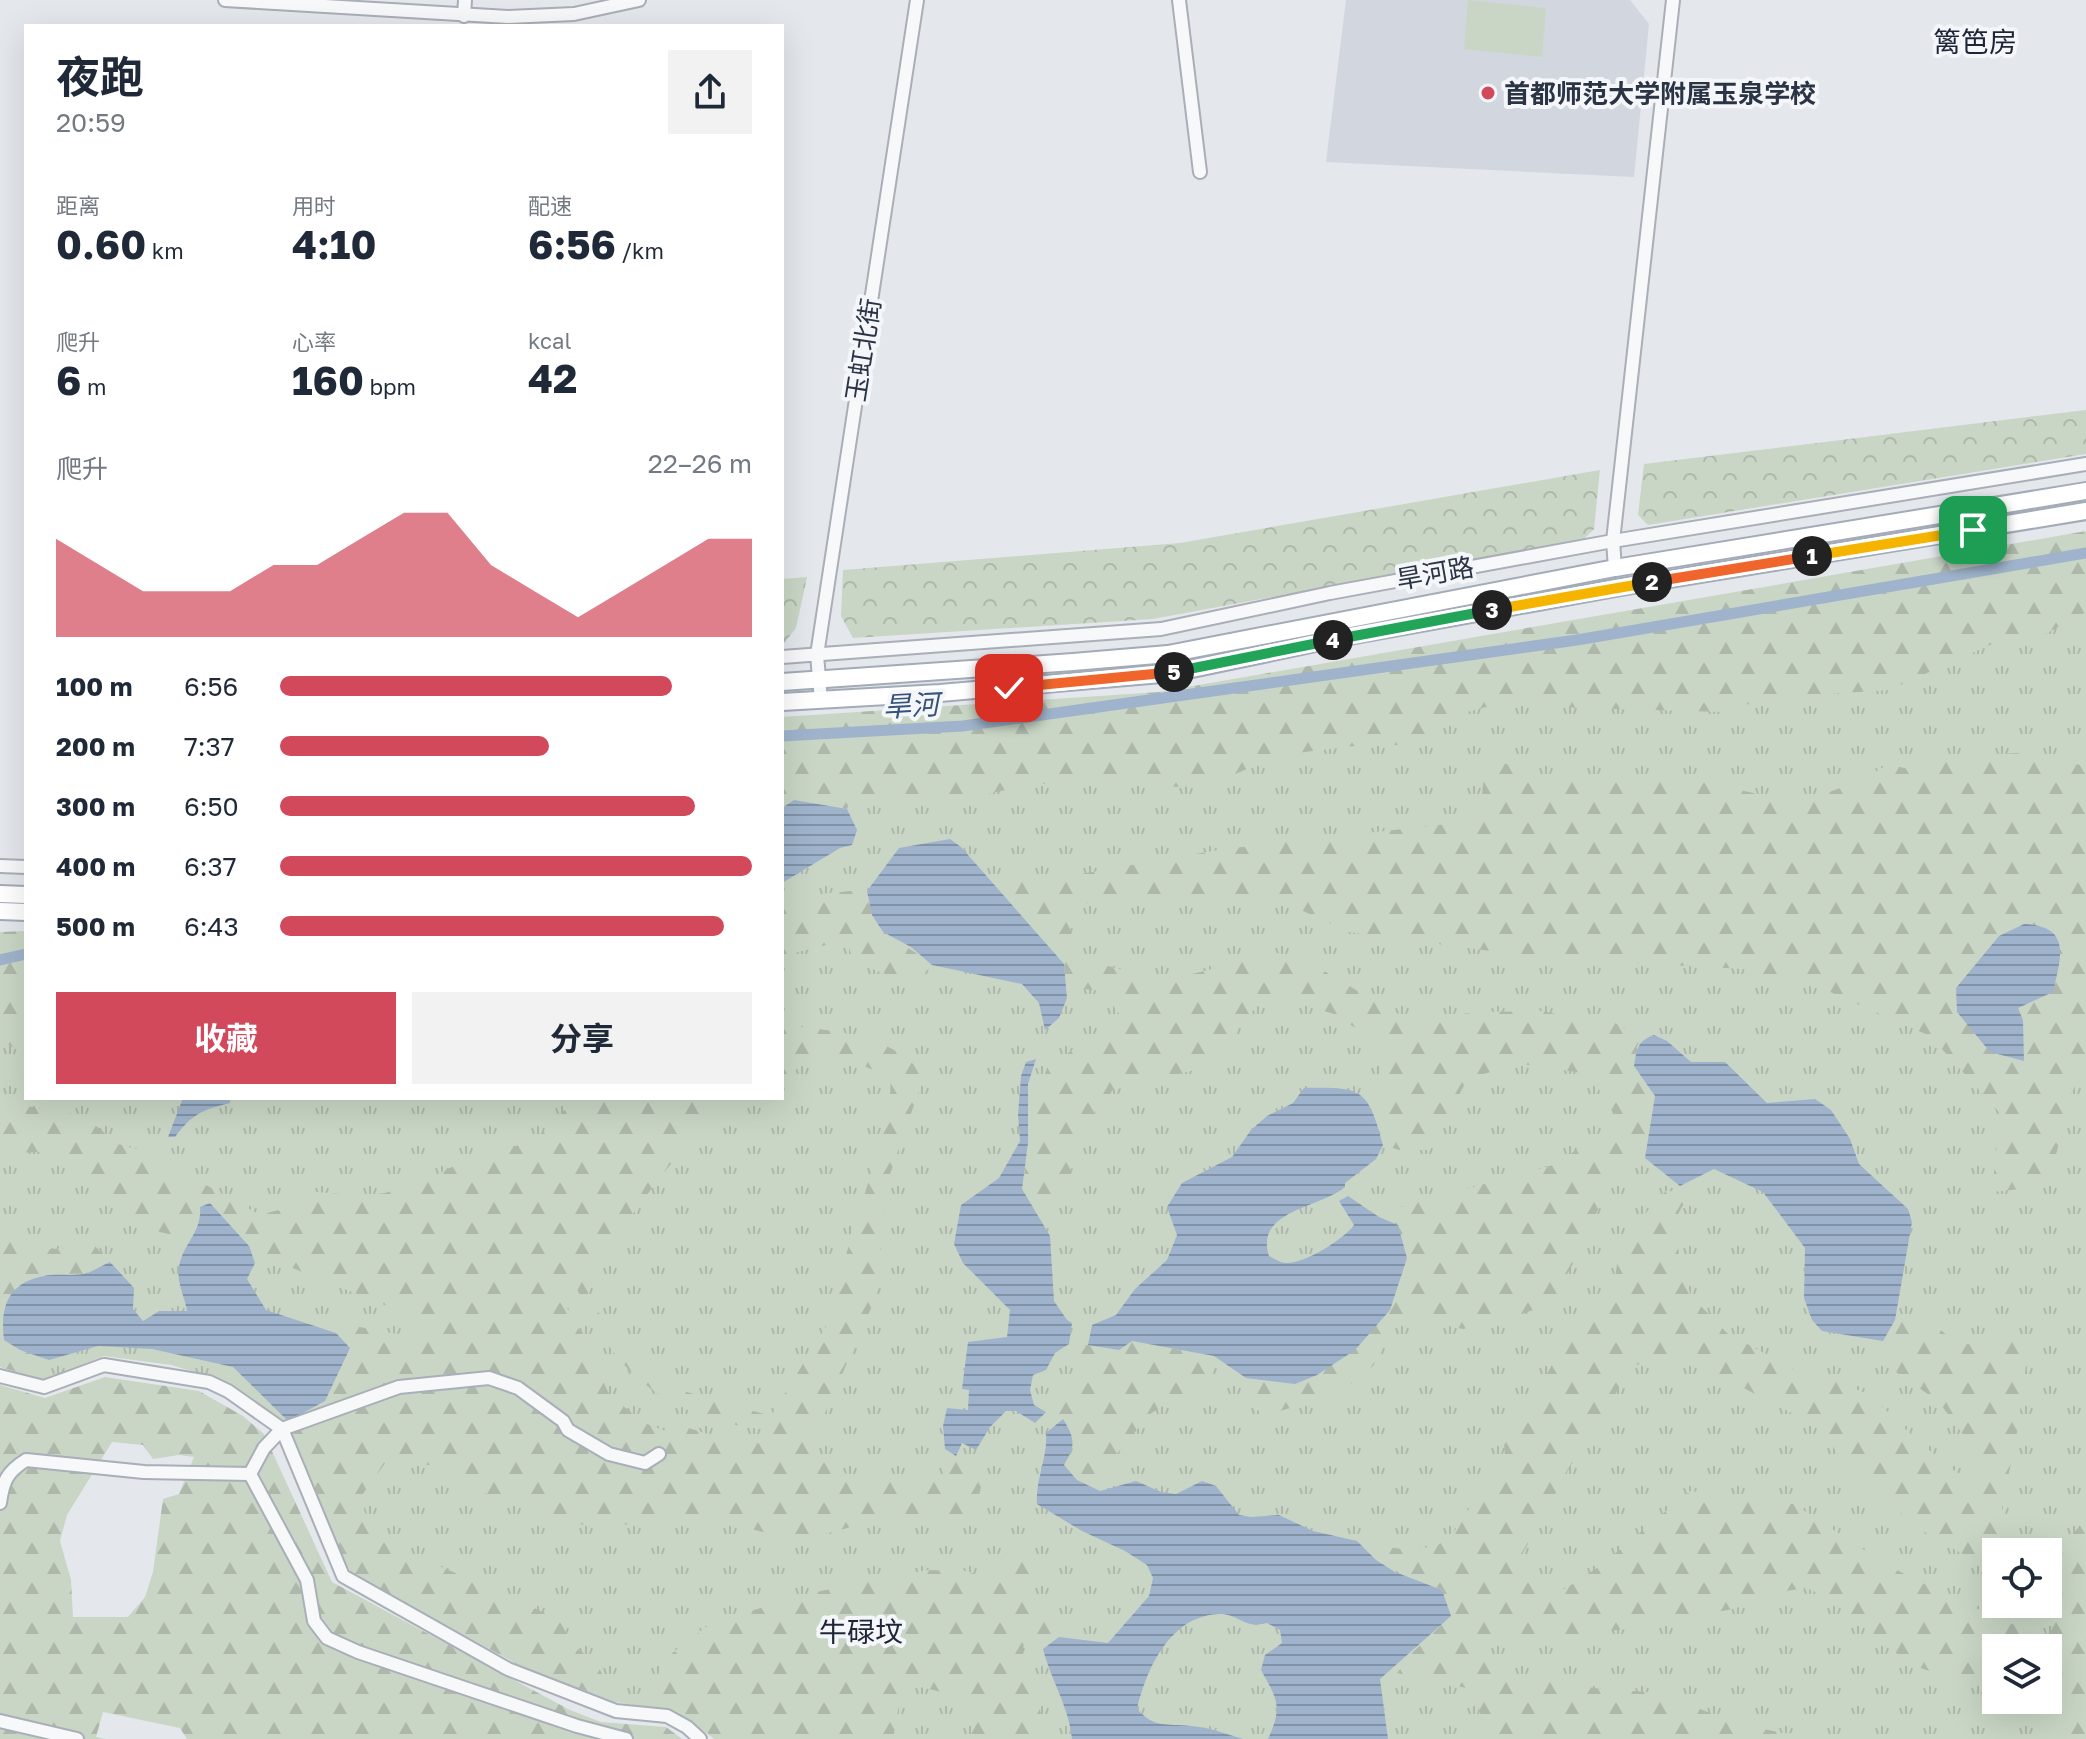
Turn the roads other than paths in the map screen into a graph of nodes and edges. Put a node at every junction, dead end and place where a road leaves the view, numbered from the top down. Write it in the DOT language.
graph roads {
  1 [pos="225,0"];
  2 [pos="465,0"];
  3 [pos="639,0"];
  4 [pos="917,0"];
  5 [pos="1179,0"];
  6 [pos="1673,0"];
  7 [pos="464,16"];
  8 [pos="1200,172"];
  9 [pos="2086,464"];
  10 [pos="2086,491"];
  11 [pos="2086,511"];
  12 [pos="1613,541"];
  13 [pos="1711,552"];
  14 [pos="1615,568"];
  15 [pos="1713,572"];
  16 [pos="1524,584"];
  17 [pos="1527,604"];
  18 [pos="817,655"];
  19 [pos="784,657"];
  20 [pos="819,679"];
  21 [pos="784,682"];
  22 [pos="821,700"];
  23 [pos="784,702"];
  24 [pos="0,866"];
  25 [pos="24,867"];
  26 [pos="0,894"];
  27 [pos="24,895"];
  28 [pos="0,911"];
  29 [pos="24,912"];
  30 [pos="0,1376"];
  31 [pos="282,1429"];
  32 [pos="659,1454"];
  33 [pos="250,1474"];
  34 [pos="0,1503"];
  35 [pos="0,1721"];
  36 [pos="77,1739"];
  37 [pos="626,1739"];
  38 [pos="700,1739"];
  1 -- 7 [label="street"];
  2 -- 7 [label="street"];
  3 -- 7 [label="street"];
  4 -- 18 [label="street, 玉虹北街"];
  5 -- 8 [label="street"];
  6 -- 12 [label="street"];
  9 -- 12 [label="street, 旱河路"];
  10 -- 13 [label="main road, 旱河路"];
  11 -- 15 [label="main road, 旱河路"];
  12 -- 14 [label="street"];
  12 -- 18 [label="street, 旱河路"];
  13 -- 14 [label="main road, 旱河路"];
  13 -- 15 [label="main road"];
  14 -- 16 [label="main road, 旱河路"];
  15 -- 17 [label="main road, 旱河路"];
  16 -- 17 [label="main road"];
  16 -- 20 [label="main road, 旱河路"];
  17 -- 22 [label="main road, 旱河路"];
  18 -- 19 [label="street, 旱河路"];
  18 -- 20 [label="street, 玉虹北街"];
  20 -- 21 [label="main road, 旱河路"];
  20 -- 22 [label="street, 玉虹北街"];
  22 -- 23 [label="main road, 旱河路"];
  24 -- 25 [label="street"];
  26 -- 27 [label="main road"];
  28 -- 29 [label="main road"];
  30 -- 31 [label="street"];
  31 -- 32 [label="street"];
  31 -- 33 [label="street"];
  31 -- 38 [label="street"];
  33 -- 34 [label="street"];
  33 -- 37 [label="street"];
  35 -- 36 [label="street"];
}
